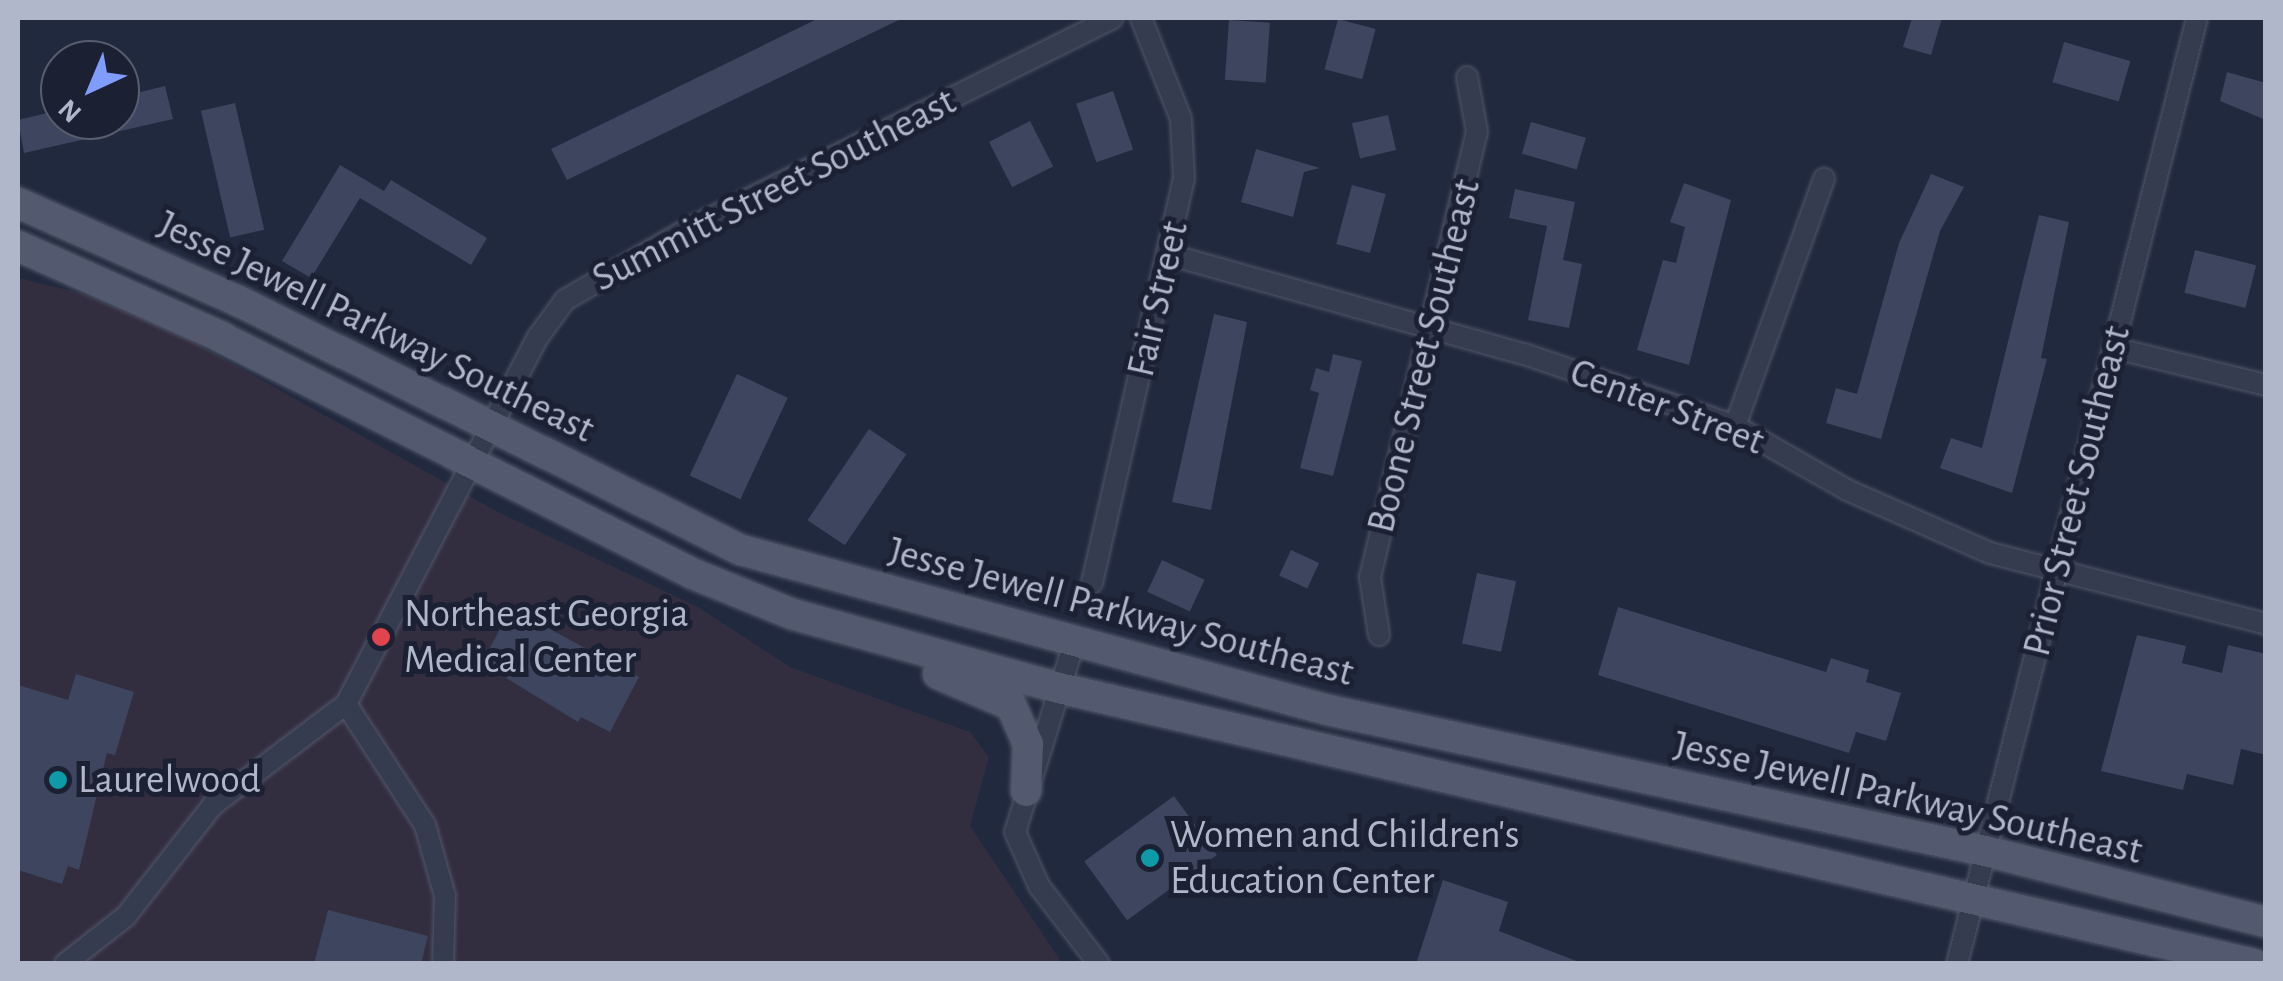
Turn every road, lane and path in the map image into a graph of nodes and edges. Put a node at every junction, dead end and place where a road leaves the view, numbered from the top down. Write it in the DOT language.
graph roads {
  1 [pos="1113,18"];
  2 [pos="1142,18"];
  3 [pos="2197,18"];
  4 [pos="1467,77"];
  5 [pos="1824,180"];
  6 [pos="18,203"];
  7 [pos="18,246"];
  8 [pos="1171,255"];
  9 [pos="1434,329"];
  10 [pos="2114,348"];
  11 [pos="2266,385"];
  12 [pos="492,424"];
  13 [pos="1735,426"];
  14 [pos="472,464"];
  15 [pos="2056,575"];
  16 [pos="1092,583"];
  17 [pos="792,614"];
  18 [pos="2266,624"];
  19 [pos="1379,635"];
  20 [pos="1074,643"];
  21 [pos="1059,688"];
  22 [pos="346,704"];
  23 [pos="1026,791"];
  24 [pos="1985,851"];
  25 [pos="1975,896"];
  26 [pos="2266,922"];
  27 [pos="65,964"];
  28 [pos="444,964"];
  29 [pos="1099,964"];
  30 [pos="1957,964"];
  31 [pos="2254,964"];
  1 -- 12 [label="street, Summitt Street Southeast"];
  2 -- 8 [label="street, Fair Street"];
  3 -- 10 [label="street, Prior Street Southeast"];
  4 -- 9 [label="street, Boone Street Southeast"];
  5 -- 13 [label="street"];
  6 -- 12 [label="main road, Jesse Jewell Parkway Southeast"];
  7 -- 14 [label="main road, Jesse Jewell Parkway Southeast"];
  8 -- 9 [label="street, Center Street"];
  8 -- 16 [label="street, Fair Street"];
  9 -- 13 [label="street, Center Street"];
  9 -- 19 [label="street, Boone Street Southeast"];
  10 -- 11 [label="street"];
  10 -- 15 [label="street, Prior Street Southeast"];
  12 -- 14 [label="street, Summitt Street Southeast"];
  12 -- 20 [label="main road, Jesse Jewell Parkway Southeast"];
  13 -- 15 [label="street, Center Street"];
  14 -- 17 [label="main road, Jesse Jewell Parkway Southeast"];
  14 -- 22 [label="street, Summitt Street Southeast"];
  15 -- 18 [label="street, Center Street"];
  15 -- 24 [label="street, Prior Street Southeast"];
  17 -- 21 [label="main road, Jesse Jewell Parkway Southeast"];
  17 -- 23 [label="main road"];
  20 -- 21 [label="street"];
  20 -- 24 [label="main road, Jesse Jewell Parkway Southeast"];
  21 -- 23 [label="street"];
  21 -- 25 [label="main road, Jesse Jewell Parkway Southeast"];
  22 -- 27 [label="street"];
  22 -- 28 [label="street"];
  23 -- 29 [label="street"];
  24 -- 25 [label="street, Prior Street Southeast"];
  24 -- 26 [label="main road, Jesse Jewell Parkway Southeast"];
  25 -- 30 [label="street, Prior Street Southeast"];
  25 -- 31 [label="main road, Jesse Jewell Parkway Southeast"];
}
